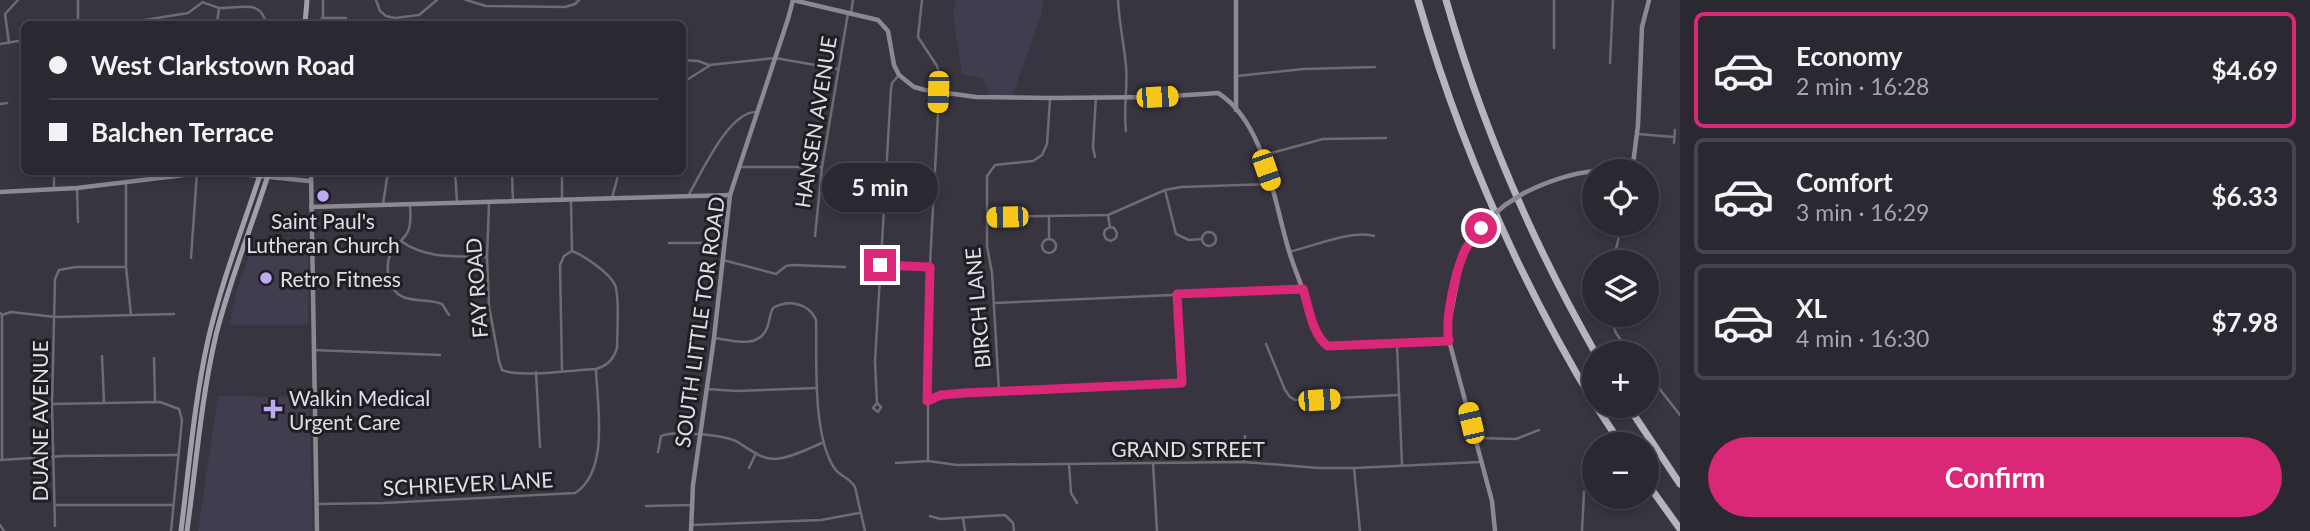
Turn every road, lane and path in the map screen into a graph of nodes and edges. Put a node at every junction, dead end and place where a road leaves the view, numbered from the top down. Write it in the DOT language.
graph roads {
  1 [pos="18,0"];
  2 [pos="78,0"];
  3 [pos="307,0"];
  4 [pos="323,0"];
  5 [pos="376,0"];
  6 [pos="437,0"];
  7 [pos="466,0"];
  8 [pos="531,0"];
  9 [pos="579,0"];
  10 [pos="793,0"];
  11 [pos="853,0"];
  12 [pos="922,0"];
  13 [pos="1118,0"];
  14 [pos="1236,0"];
  15 [pos="1418,0"];
  16 [pos="1446,0"];
  17 [pos="1554,0"];
  18 [pos="1613,0"];
  19 [pos="1649,0"];
  20 [pos="203,1"];
  21 [pos="532,7"];
  22 [pos="219,8"];
  23 [pos="849,13"];
  24 [pos="164,18"];
  25 [pos="322,18"];
  26 [pos="346,18"];
  27 [pos="78,21"];
  28 [pos="142,21"];
  29 [pos="164,21"];
  30 [pos="217,21"];
  31 [pos="265,21"];
  32 [pos="304,21"];
  33 [pos="320,21"];
  34 [pos="21,41"];
  35 [pos="9,43"];
  36 [pos="0,44"];
  37 [pos="1554,48"];
  38 [pos="775,58"];
  39 [pos="686,60"];
  40 [pos="1610,63"];
  41 [pos="709,65"];
  42 [pos="1375,66"];
  43 [pos="838,69"];
  44 [pos="899,75"];
  45 [pos="1237,76"];
  46 [pos="686,80"];
  47 [pos="938,92"];
  48 [pos="1096,96"];
  49 [pos="1124,97"];
  50 [pos="1050,98"];
  51 [pos="7,103"];
  52 [pos="0,104"];
  53 [pos="1236,110"];
  54 [pos="757,112"];
  55 [pos="1675,130"];
  56 [pos="1126,131"];
  57 [pos="1638,134"];
  58 [pos="1674,137"];
  59 [pos="1386,138"];
  60 [pos="1674,143"];
  61 [pos="1261,156"];
  62 [pos="1095,157"];
  63 [pos="1634,159"];
  64 [pos="739,167"];
  65 [pos="822,167"];
  66 [pos="1582,174"];
  67 [pos="54,175"];
  68 [pos="176,175"];
  69 [pos="197,175"];
  70 [pos="260,175"];
  71 [pos="268,175"];
  72 [pos="274,175"];
  73 [pos="310,175"];
  74 [pos="388,175"];
  75 [pos="455,175"];
  76 [pos="512,175"];
  77 [pos="562,175"];
  78 [pos="618,175"];
  79 [pos="310,181"];
  80 [pos="126,182"];
  81 [pos="1270,184"];
  82 [pos="77,188"];
  83 [pos="54,189"];
  84 [pos="1165,190"];
  85 [pos="0,192"];
  86 [pos="730,195"];
  87 [pos="688,196"];
  88 [pos="612,198"];
  89 [pos="562,200"];
  90 [pos="571,200"];
  91 [pos="457,202"];
  92 [pos="513,202"];
  93 [pos="410,203"];
  94 [pos="489,203"];
  95 [pos="383,204"];
  96 [pos="311,207"];
  97 [pos="1108,215"];
  98 [pos="1049,216"];
  99 [pos="987,217"];
  100 [pos="78,222"];
  101 [pos="1110,227"];
  102 [pos="815,236"];
  103 [pos="1374,236"];
  104 [pos="1049,239"];
  105 [pos="1202,239"];
  106 [pos="401,241"];
  107 [pos="669,243"];
  108 [pos="724,243"];
  109 [pos="572,251"];
  110 [pos="1289,252"];
  111 [pos="487,257"];
  112 [pos="191,258"];
  113 [pos="723,260"];
  114 [pos="880,265"];
  115 [pos="126,267"];
  116 [pos="845,267"];
  117 [pos="930,267"];
  118 [pos="1303,289"];
  119 [pos="1177,294"];
  120 [pos="993,303"];
  121 [pos="1,314"];
  122 [pos="174,314"];
  123 [pos="131,315"];
  124 [pos="449,315"];
  125 [pos="55,317"];
  126 [pos="714,338"];
  127 [pos="1449,341"];
  128 [pos="1589,341"];
  129 [pos="1397,342"];
  130 [pos="1266,344"];
  131 [pos="313,350"];
  132 [pos="440,355"];
  133 [pos="102,356"];
  134 [pos="154,358"];
  135 [pos="596,369"];
  136 [pos="562,370"];
  137 [pos="536,372"];
  138 [pos="1582,381"];
  139 [pos="817,388"];
  140 [pos="1659,388"];
  141 [pos="707,389"];
  142 [pos="999,391"];
  143 [pos="1399,395"];
  144 [pos="927,401"];
  145 [pos="104,402"];
  146 [pos="155,402"];
  147 [pos="877,403"];
  148 [pos="52,404"];
  149 [pos="1680,415"];
  150 [pos="1636,418"];
  151 [pos="1539,430"];
  152 [pos="699,435"];
  153 [pos="1245,436"];
  154 [pos="1474,438"];
  155 [pos="823,442"];
  156 [pos="540,447"];
  157 [pos="658,452"];
  158 [pos="756,453"];
  159 [pos="178,455"];
  160 [pos="53,456"];
  161 [pos="1,460"];
  162 [pos="928,461"];
  163 [pos="1244,462"];
  164 [pos="1480,462"];
  165 [pos="896,463"];
  166 [pos="1153,463"];
  167 [pos="1069,464"];
  168 [pos="1402,465"];
  169 [pos="749,468"];
  170 [pos="1354,468"];
  171 [pos="1680,484"];
  172 [pos="1659,500"];
  173 [pos="1077,503"];
  174 [pos="316,504"];
  175 [pos="55,505"];
  176 [pos="173,505"];
  177 [pos="692,505"];
  178 [pos="646,506"];
  179 [pos="1583,509"];
  180 [pos="860,513"];
  181 [pos="930,516"];
  182 [pos="963,518"];
  183 [pos="0,525"];
  184 [pos="745,525"];
  185 [pos="55,526"];
  186 [pos="691,528"];
  187 [pos="1680,529"];
  188 [pos="4,531"];
  189 [pos="171,531"];
  190 [pos="181,531"];
  191 [pos="187,531"];
  192 [pos="317,531"];
  193 [pos="745,531"];
  194 [pos="865,531"];
  195 [pos="965,531"];
  196 [pos="1014,531"];
  197 [pos="1157,531"];
  198 [pos="1360,531"];
  199 [pos="1495,531"];
  200 [pos="1582,531"];
  1 -- 35 [label="street"];
  2 -- 27 [label="street"];
  3 -- 32 [label="main road"];
  4 -- 25 [label="street"];
  5 -- 6 [label="street"];
  7 -- 21 [label="street"];
  8 -- 21 [label="street"];
  9 -- 21 [label="street"];
  10 -- 23 [label="street"];
  10 -- 38 [label="street, SOUTH LITTLE TOR ROAD"];
  11 -- 23 [label="street, HANSEN AVENUE"];
  12 -- 47 [label="street"];
  13 -- 49 [label="street"];
  14 -- 45 [label="street"];
  15 -- 138 [label="highway"];
  16 -- 128 [label="highway"];
  17 -- 37 [label="street"];
  18 -- 40 [label="street"];
  19 -- 57 [label="street"];
  20 -- 22 [label="street"];
  20 -- 24 [label="street"];
  22 -- 30 [label="street"];
  22 -- 31 [label="street"];
  23 -- 43 [label="street, HANSEN AVENUE"];
  23 -- 44 [label="street"];
  24 -- 28 [label="street"];
  24 -- 29 [label="street"];
  25 -- 26 [label="street"];
  25 -- 33 [label="street"];
  34 -- 35 [label="street"];
  35 -- 36 [label="street"];
  38 -- 41 [label="street"];
  38 -- 43 [label="street"];
  38 -- 54 [label="street, SOUTH LITTLE TOR ROAD"];
  39 -- 41 [label="street"];
  41 -- 46 [label="street"];
  42 -- 45 [label="street"];
  43 -- 65 [label="street, HANSEN AVENUE"];
  44 -- 47 [label="street"];
  44 -- 114 [label="street"];
  45 -- 53 [label="street"];
  47 -- 50 [label="street"];
  47 -- 117 [label="street"];
  48 -- 49 [label="street"];
  48 -- 50 [label="street"];
  48 -- 62 [label="street"];
  49 -- 53 [label="street"];
  49 -- 56 [label="street"];
  50 -- 99 [label="street, BIRCH LANE"];
  51 -- 52 [label="street"];
  53 -- 61 [label="street"];
  54 -- 64 [label="street, SOUTH LITTLE TOR ROAD"];
  54 -- 87 [label="street"];
  55 -- 58 [label="street"];
  57 -- 58 [label="street"];
  57 -- 63 [label="street"];
  58 -- 60 [label="street"];
  59 -- 61 [label="street"];
  61 -- 81 [label="street"];
  64 -- 65 [label="street"];
  64 -- 86 [label="street, SOUTH LITTLE TOR ROAD"];
  65 -- 102 [label="street, HANSEN AVENUE"];
  66 -- 127 [label="street, bridge"];
  67 -- 83 [label="street"];
  68 -- 80 [label="street"];
  69 -- 112 [label="street"];
  70 -- 190 [label="main road"];
  71 -- 191 [label="main road"];
  72 -- 79 [label="street"];
  73 -- 79 [label="street"];
  74 -- 95 [label="street"];
  75 -- 91 [label="street"];
  76 -- 92 [label="street"];
  77 -- 89 [label="street"];
  78 -- 88 [label="street"];
  79 -- 96 [label="street"];
  80 -- 82 [label="street"];
  80 -- 115 [label="street"];
  81 -- 84 [label="street"];
  81 -- 110 [label="street"];
  82 -- 83 [label="street"];
  82 -- 100 [label="street"];
  83 -- 85 [label="street"];
  84 -- 97 [label="street"];
  84 -- 105 [label="street"];
  86 -- 87 [label="street"];
  86 -- 108 [label="street, SOUTH LITTLE TOR ROAD"];
  87 -- 88 [label="street"];
  88 -- 90 [label="street"];
  89 -- 90 [label="street"];
  89 -- 92 [label="street"];
  90 -- 109 [label="street"];
  91 -- 93 [label="street"];
  91 -- 94 [label="street"];
  92 -- 94 [label="street"];
  93 -- 95 [label="street"];
  93 -- 106 [label="street"];
  94 -- 111 [label="street, FAY ROAD"];
  95 -- 96 [label="street"];
  96 -- 131 [label="street"];
  97 -- 98 [label="street"];
  97 -- 101 [label="street"];
  98 -- 99 [label="street"];
  98 -- 104 [label="street"];
  99 -- 120 [label="street, BIRCH LANE"];
  103 -- 110 [label="street"];
  106 -- 111 [label="street"];
  106 -- 124 [label="street"];
  107 -- 108 [label="street"];
  108 -- 113 [label="street, SOUTH LITTLE TOR ROAD"];
  109 -- 135 [label="street"];
  109 -- 136 [label="street"];
  110 -- 118 [label="street"];
  111 -- 137 [label="street, FAY ROAD"];
  113 -- 116 [label="street"];
  113 -- 126 [label="street, SOUTH LITTLE TOR ROAD"];
  114 -- 117 [label="street"];
  114 -- 147 [label="street"];
  115 -- 123 [label="street"];
  115 -- 125 [label="street, DUANE AVENUE"];
  117 -- 144 [label="street"];
  118 -- 119 [label="street"];
  118 -- 129 [label="street"];
  119 -- 120 [label="street"];
  119 -- 142 [label="street"];
  120 -- 142 [label="street, BIRCH LANE"];
  121 -- 125 [label="street"];
  121 -- 161 [label="street"];
  122 -- 123 [label="street"];
  123 -- 125 [label="street"];
  125 -- 148 [label="street, DUANE AVENUE"];
  126 -- 139 [label="street"];
  126 -- 141 [label="street, SOUTH LITTLE TOR ROAD"];
  127 -- 129 [label="street"];
  127 -- 154 [label="street"];
  129 -- 143 [label="street"];
  130 -- 143 [label="street"];
  131 -- 132 [label="street"];
  131 -- 174 [label="street"];
  133 -- 145 [label="street"];
  134 -- 146 [label="street"];
  135 -- 136 [label="street"];
  135 -- 174 [label="street, SCHRIEVER LANE"];
  136 -- 137 [label="street"];
  137 -- 156 [label="street"];
  139 -- 141 [label="street"];
  139 -- 155 [label="street"];
  140 -- 149 [label="street"];
  141 -- 152 [label="street, SOUTH LITTLE TOR ROAD"];
  142 -- 144 [label="street"];
  143 -- 168 [label="street"];
  144 -- 162 [label="street"];
  145 -- 146 [label="street"];
  145 -- 148 [label="street"];
  146 -- 159 [label="street"];
  148 -- 160 [label="street, DUANE AVENUE"];
  150 -- 171 [label="highway"];
  151 -- 154 [label="street"];
  152 -- 157 [label="street"];
  152 -- 158 [label="street"];
  152 -- 177 [label="street, SOUTH LITTLE TOR ROAD"];
  153 -- 163 [label="street"];
  154 -- 164 [label="street"];
  155 -- 158 [label="street"];
  155 -- 180 [label="street"];
  158 -- 169 [label="street"];
  159 -- 160 [label="street"];
  159 -- 176 [label="street"];
  160 -- 161 [label="street"];
  160 -- 175 [label="street, DUANE AVENUE"];
  162 -- 165 [label="street, GRAND STREET"];
  162 -- 167 [label="street, GRAND STREET"];
  163 -- 166 [label="street, GRAND STREET"];
  163 -- 170 [label="street, GRAND STREET"];
  164 -- 168 [label="street, GRAND STREET"];
  164 -- 199 [label="street"];
  166 -- 167 [label="street, GRAND STREET"];
  166 -- 197 [label="street"];
  167 -- 173 [label="street"];
  168 -- 170 [label="street, GRAND STREET"];
  170 -- 198 [label="street"];
  172 -- 187 [label="highway"];
  174 -- 192 [label="street"];
  175 -- 176 [label="street"];
  175 -- 185 [label="street, DUANE AVENUE"];
  176 -- 189 [label="street"];
  177 -- 178 [label="street"];
  177 -- 186 [label="street, SOUTH LITTLE TOR ROAD"];
  179 -- 200 [label="street"];
  180 -- 184 [label="street"];
  180 -- 194 [label="street"];
  181 -- 182 [label="street"];
  182 -- 195 [label="street"];
  182 -- 196 [label="street"];
  183 -- 188 [label="street"];
  184 -- 186 [label="street"];
  184 -- 193 [label="street"];
}
